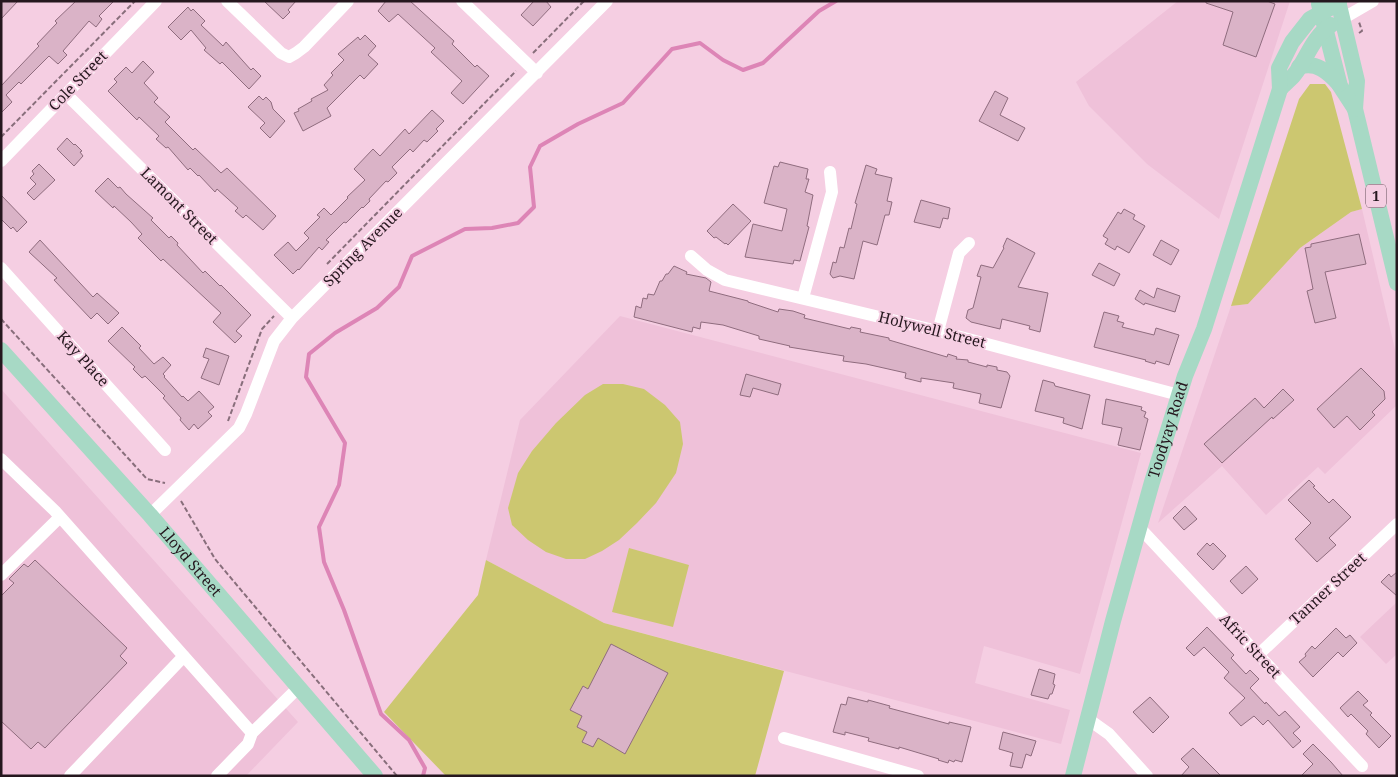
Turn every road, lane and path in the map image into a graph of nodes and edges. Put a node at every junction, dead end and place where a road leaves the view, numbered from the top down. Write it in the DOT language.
graph roads {
  1 [pos="135,1"];
  2 [pos="156,1"];
  3 [pos="227,1"];
  4 [pos="348,1"];
  5 [pos="462,1"];
  6 [pos="584,1"];
  7 [pos="607,1"];
  8 [pos="1373,1"];
  9 [pos="1340,6"];
  10 [pos="1320,7"];
  11 [pos="1325,29"];
  12 [pos="525,62"];
  13 [pos="1299,67"];
  14 [pos="537,74"];
  15 [pos="1340,86"];
  16 [pos="1280,89"];
  17 [pos="66,94"];
  18 [pos="1356,109"];
  19 [pos="1,138"];
  20 [pos="1,161"];
  21 [pos="830,172"];
  22 [pos="969,243"];
  23 [pos="691,256"];
  24 [pos="1394,262"];
  25 [pos="326,264"];
  26 [pos="1,268"];
  27 [pos="1397,283"];
  28 [pos="803,298"];
  29 [pos="278,313"];
  30 [pos="292,318"];
  31 [pos="1,319"];
  32 [pos="938,331"];
  33 [pos="1,350"];
  34 [pos="1178,395"];
  35 [pos="226,424"];
  36 [pos="165,450"];
  37 [pos="1,459"];
  38 [pos="174,493"];
  39 [pos="150,515"];
  40 [pos="60,517"];
  41 [pos="1397,524"];
  42 [pos="1139,527"];
  43 [pos="1,575"];
  44 [pos="1258,655"];
  45 [pos="184,656"];
  46 [pos="299,687"];
  47 [pos="1088,719"];
  48 [pos="252,733"];
  49 [pos="784,738"];
  50 [pos="1362,766"];
  51 [pos="70,776"];
  52 [pos="218,776"];
  53 [pos="375,776"];
  54 [pos="397,776"];
  55 [pos="918,776"];
  56 [pos="1073,776"];
  57 [pos="1147,776"];
  1 -- 19 [label="path"];
  2 -- 17 [label="street, Cole Street"];
  3 -- 4 [label="street"];
  5 -- 12 [label="street"];
  6 -- 12 [label="path"];
  7 -- 14 [label="street, Spring Avenue"];
  8 -- 9 [label="street"];
  9 -- 10 [label="main road, Toodyay Road"];
  9 -- 11 [label="main road, Toodyay Road"];
  9 -- 18 [label="main road, 1"];
  10 -- 11 [label="main road, 1"];
  10 -- 16 [label="main road, Toodyay Road"];
  11 -- 13 [label="main road, Toodyay Road"];
  11 -- 15 [label="main road, 1"];
  12 -- 14 [label="street"];
  12 -- 25 [label="path"];
  13 -- 15 [label="main road"];
  13 -- 16 [label="main road, Toodyay Road"];
  14 -- 30 [label="street, Spring Avenue"];
  15 -- 18 [label="main road, 1"];
  16 -- 34 [label="main road, Toodyay Road"];
  17 -- 20 [label="street, Cole Street"];
  17 -- 30 [label="street, Lamont Street"];
  18 -- 24 [label="main road, 1"];
  21 -- 28 [label="street"];
  22 -- 32 [label="street"];
  23 -- 28 [label="street, Holywell Street"];
  24 -- 27 [label="main road, 1"];
  26 -- 36 [label="street, Kay Place"];
  28 -- 32 [label="street, Holywell Street"];
  29 -- 35 [label="path"];
  30 -- 38 [label="street, Spring Avenue"];
  31 -- 38 [label="path"];
  32 -- 34 [label="street, Holywell Street"];
  33 -- 39 [label="main road, Lloyd Street"];
  34 -- 42 [label="main road, Toodyay Road"];
  37 -- 40 [label="street"];
  38 -- 39 [label="street, Spring Avenue"];
  38 -- 54 [label="path"];
  39 -- 46 [label="main road, Lloyd Street"];
  40 -- 43 [label="street"];
  40 -- 45 [label="street"];
  41 -- 44 [label="street, Tanner Street"];
  42 -- 44 [label="street, Afric Street"];
  42 -- 47 [label="main road, Toodyay Road"];
  44 -- 50 [label="street, Afric Street"];
  45 -- 48 [label="street"];
  45 -- 51 [label="street"];
  46 -- 48 [label="street"];
  46 -- 53 [label="main road, Lloyd Street"];
  47 -- 56 [label="main road, Toodyay Road"];
  47 -- 57 [label="street"];
  48 -- 52 [label="street"];
  49 -- 55 [label="street"];
}
